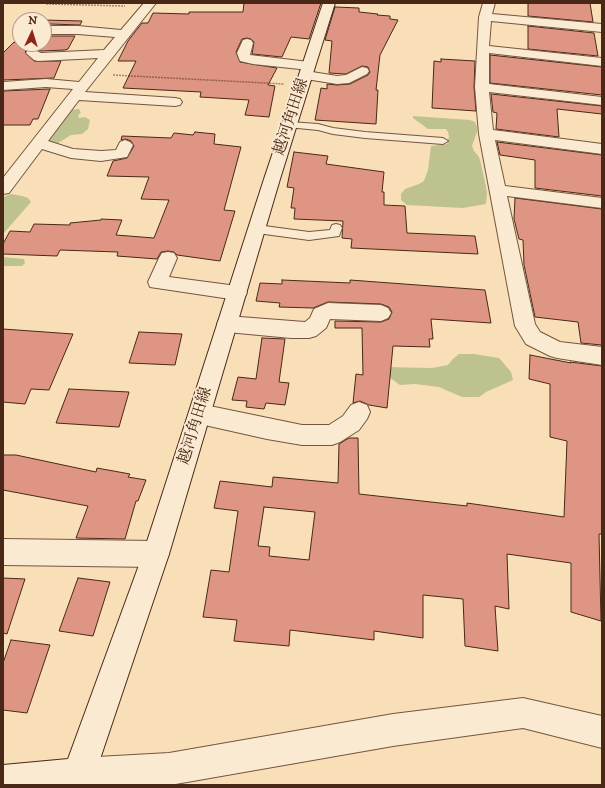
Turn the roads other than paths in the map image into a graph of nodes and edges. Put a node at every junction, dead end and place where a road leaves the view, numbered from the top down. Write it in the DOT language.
graph roads {
  1 [pos="329,3"];
  2 [pos="148,6"];
  3 [pos="487,10"];
  4 [pos="602,28"];
  5 [pos="52,30"];
  6 [pos="124,34"];
  7 [pos="247,43"];
  8 [pos="483,49"];
  9 [pos="32,52"];
  10 [pos="108,54"];
  11 [pos="602,62"];
  12 [pos="362,71"];
  13 [pos="306,75"];
  14 [pos="3,86"];
  15 [pos="482,87"];
  16 [pos="80,91"];
  17 [pos="602,101"];
  18 [pos="175,102"];
  19 [pos="290,125"];
  20 [pos="486,134"];
  21 [pos="443,141"];
  22 [pos="40,143"];
  23 [pos="125,145"];
  24 [pos="602,149"];
  25 [pos="6,182"];
  26 [pos="497,190"];
  27 [pos="602,203"];
  28 [pos="336,228"];
  29 [pos="257,229"];
  30 [pos="168,258"];
  31 [pos="237,293"];
  32 [pos="381,313"];
  33 [pos="227,324"];
  34 [pos="602,356"];
  35 [pos="359,412"];
  36 [pos="200,414"];
  37 [pos="3,552"];
  38 [pos="156,554"];
  39 [pos="602,732"];
  40 [pos="79,774"];
  41 [pos="3,781"];
  1 -- 13 [label="street, 越河角田線"];
  2 -- 6 [label="street"];
  3 -- 4 [label="street"];
  3 -- 8 [label="street"];
  5 -- 6 [label="street"];
  6 -- 10 [label="street"];
  7 -- 13 [label="street"];
  8 -- 11 [label="street"];
  8 -- 15 [label="street"];
  9 -- 10 [label="street"];
  10 -- 16 [label="street"];
  12 -- 13 [label="street"];
  13 -- 19 [label="street, 越河角田線"];
  14 -- 16 [label="street"];
  15 -- 17 [label="street"];
  15 -- 20 [label="street"];
  16 -- 18 [label="street"];
  16 -- 22 [label="street"];
  19 -- 21 [label="lane"];
  19 -- 29 [label="street, 越河角田線"];
  20 -- 24 [label="street"];
  20 -- 26 [label="street"];
  22 -- 23 [label="street"];
  22 -- 25 [label="street"];
  26 -- 27 [label="street"];
  26 -- 34 [label="street"];
  28 -- 29 [label="lane"];
  29 -- 31 [label="street, 越河角田線"];
  30 -- 31 [label="street"];
  31 -- 33 [label="street, 越河角田線"];
  32 -- 33 [label="street"];
  33 -- 36 [label="street, 越河角田線"];
  35 -- 36 [label="street"];
  36 -- 38 [label="street, 越河角田線"];
  37 -- 38 [label="street"];
  38 -- 40 [label="street, 越河角田線"];
  39 -- 40 [label="street"];
  40 -- 41 [label="street"];
}
